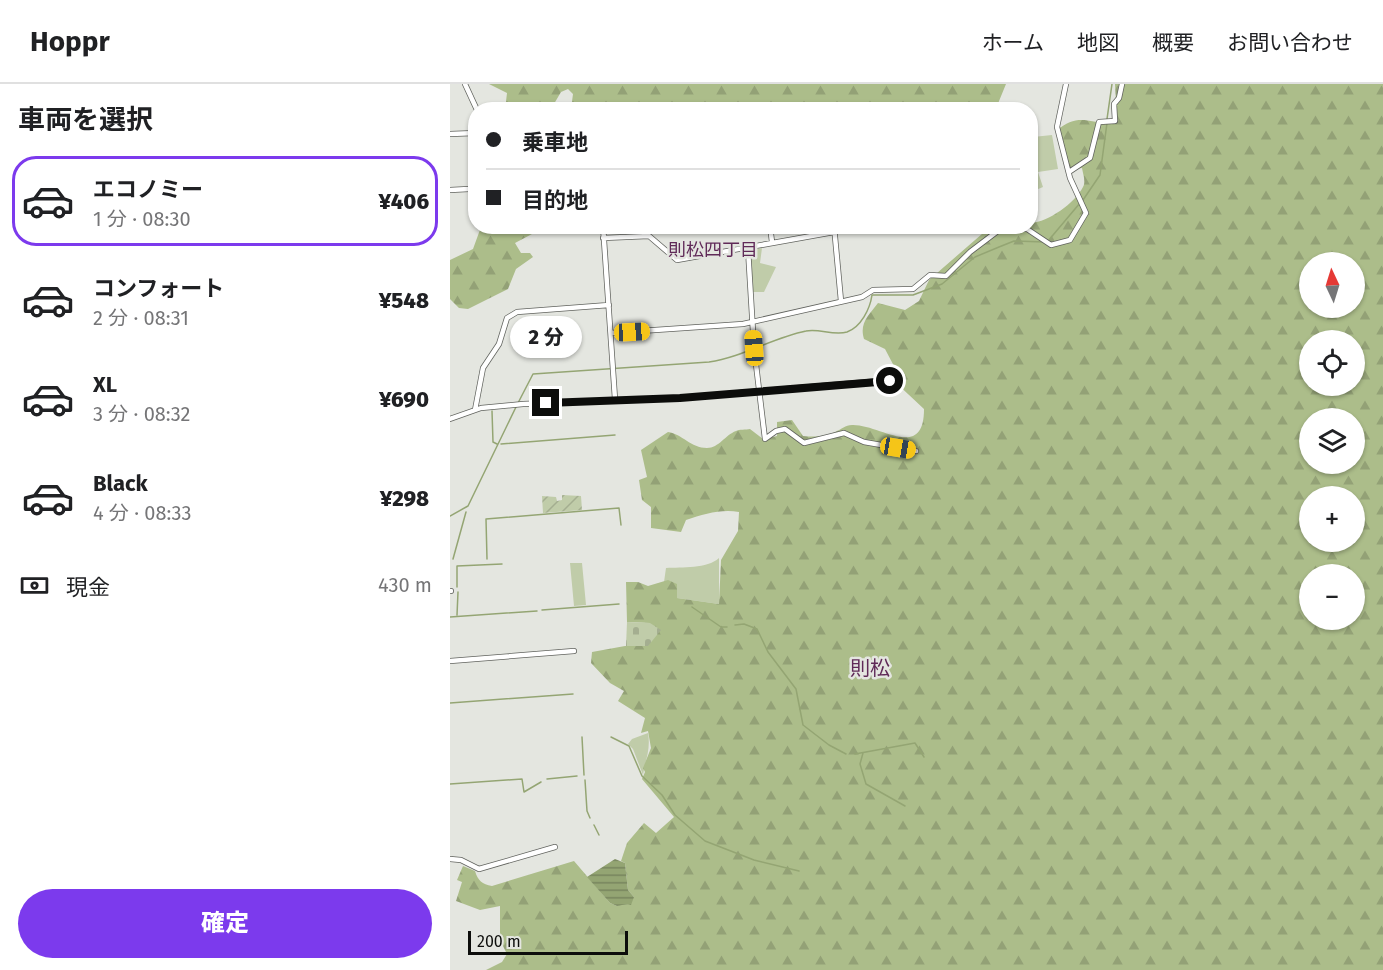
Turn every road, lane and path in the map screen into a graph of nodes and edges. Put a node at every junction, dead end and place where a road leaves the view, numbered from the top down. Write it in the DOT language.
graph roads {
  1 [pos="465,84"];
  2 [pos="1066,84"];
  3 [pos="1122,84"];
  4 [pos="473,102"];
  5 [pos="468,133"];
  6 [pos="450,134"];
  7 [pos="1069,172"];
  8 [pos="450,189"];
  9 [pos="468,189"];
  10 [pos="603,234"];
  11 [pos="771,234"];
  12 [pos="810,234"];
  13 [pos="834,234"];
  14 [pos="994,234"];
  15 [pos="1034,234"];
  16 [pos="603,238"];
  17 [pos="772,242"];
  18 [pos="748,249"];
  19 [pos="841,301"];
  20 [pos="609,305"];
  21 [pos="752,321"];
  22 [pos="611,333"];
  23 [pos="890,381"];
  24 [pos="760,389"];
  25 [pos="615,399"];
  26 [pos="475,410"];
  27 [pos="450,419"];
  28 [pos="916,451"];
  29 [pos="574,651"];
  30 [pos="450,661"];
  31 [pos="555,847"];
  32 [pos="450,859"];
  1 -- 4 [label="street"];
  2 -- 7 [label="street"];
  3 -- 7 [label="street"];
  5 -- 6 [label="street"];
  7 -- 15 [label="street"];
  8 -- 9 [label="street"];
  10 -- 16 [label="street"];
  11 -- 17 [label="street"];
  12 -- 17 [label="street"];
  13 -- 19 [label="street"];
  14 -- 19 [label="street"];
  16 -- 18 [label="street"];
  16 -- 20 [label="street"];
  17 -- 18 [label="street"];
  18 -- 21 [label="street"];
  19 -- 21 [label="street"];
  20 -- 22 [label="street"];
  20 -- 26 [label="street"];
  21 -- 22 [label="street"];
  21 -- 24 [label="street"];
  22 -- 25 [label="street"];
  23 -- 24 [label="street"];
  24 -- 25 [label="street"];
  24 -- 28 [label="street"];
  25 -- 26 [label="street"];
  26 -- 27 [label="street"];
  29 -- 30 [label="street"];
  31 -- 32 [label="street"];
}
